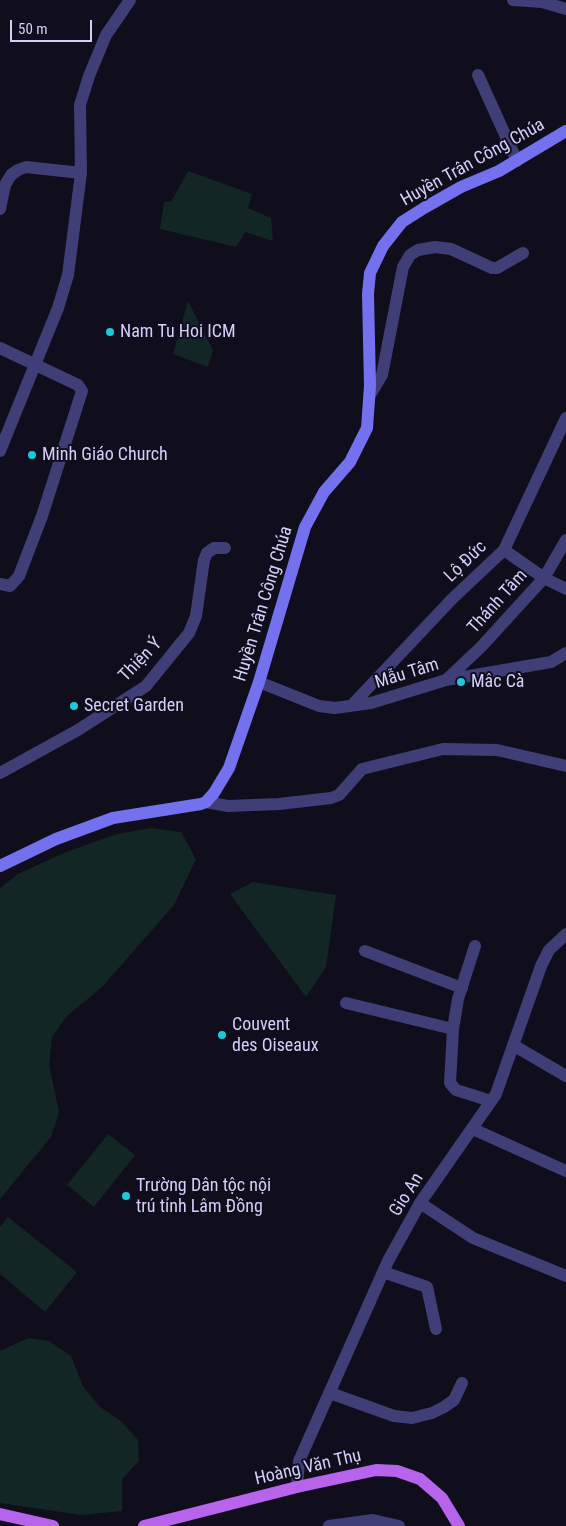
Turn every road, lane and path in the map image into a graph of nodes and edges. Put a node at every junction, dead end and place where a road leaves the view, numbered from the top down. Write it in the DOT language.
graph roads {
  1 [pos="130,0"];
  2 [pos="513,0"];
  3 [pos="566,9"];
  4 [pos="478,75"];
  5 [pos="566,131"];
  6 [pos="517,161"];
  7 [pos="81,173"];
  8 [pos="0,208"];
  9 [pos="523,253"];
  10 [pos="0,348"];
  11 [pos="35,364"];
  12 [pos="370,395"];
  13 [pos="566,418"];
  14 [pos="0,451"];
  15 [pos="566,540"];
  16 [pos="225,548"];
  17 [pos="504,550"];
  18 [pos="544,578"];
  19 [pos="0,584"];
  20 [pos="566,588"];
  21 [pos="566,653"];
  22 [pos="446,680"];
  23 [pos="259,682"];
  24 [pos="352,705"];
  25 [pos="566,766"];
  26 [pos="0,773"];
  27 [pos="206,802"];
  28 [pos="0,866"];
  29 [pos="566,934"];
  30 [pos="476,946"];
  31 [pos="366,951"];
  32 [pos="462,988"];
  33 [pos="346,1003"];
  34 [pos="453,1029"];
  35 [pos="513,1045"];
  36 [pos="566,1076"];
  37 [pos="491,1101"];
  38 [pos="473,1129"];
  39 [pos="566,1170"];
  40 [pos="420,1204"];
  41 [pos="383,1272"];
  42 [pos="566,1276"];
  43 [pos="436,1329"];
  44 [pos="462,1383"];
  45 [pos="330,1393"];
  46 [pos="297,1486"];
  47 [pos="0,1514"];
  48 [pos="53,1526"];
  49 [pos="144,1526"];
  50 [pos="329,1526"];
  51 [pos="399,1526"];
  52 [pos="459,1526"];
  1 -- 7 [label="street"];
  2 -- 3 [label="street"];
  4 -- 6 [label="street"];
  5 -- 6 [label="street, Huyền Trân Công Chúa"];
  6 -- 12 [label="street, Huyền Trân Công Chúa"];
  7 -- 8 [label="street"];
  7 -- 11 [label="street"];
  9 -- 12 [label="street"];
  10 -- 11 [label="street"];
  11 -- 14 [label="street"];
  11 -- 19 [label="street"];
  12 -- 23 [label="street, Huyền Trân Công Chúa"];
  13 -- 17 [label="street, Lộ Đức"];
  15 -- 18 [label="street, Thánh Tâm"];
  16 -- 26 [label="street, Thiện Ý"];
  17 -- 18 [label="street"];
  17 -- 24 [label="street, Lộ Đức"];
  18 -- 20 [label="street"];
  18 -- 22 [label="street, Thánh Tâm"];
  21 -- 22 [label="street, Mẫu Tâm"];
  22 -- 24 [label="street, Mẫu Tâm"];
  23 -- 24 [label="street, Mẫu Tâm"];
  23 -- 27 [label="street, Huyền Trân Công Chúa"];
  25 -- 27 [label="street"];
  27 -- 28 [label="street"];
  29 -- 35 [label="street, Gio An"];
  30 -- 32 [label="street"];
  31 -- 32 [label="street"];
  32 -- 34 [label="street"];
  33 -- 34 [label="street"];
  34 -- 37 [label="street"];
  35 -- 36 [label="street"];
  35 -- 37 [label="street, Gio An"];
  37 -- 38 [label="street, Gio An"];
  38 -- 39 [label="street"];
  38 -- 40 [label="street, Gio An"];
  40 -- 41 [label="street, Gio An"];
  40 -- 42 [label="street"];
  41 -- 43 [label="street"];
  41 -- 45 [label="street, Gio An"];
  44 -- 45 [label="street"];
  45 -- 46 [label="street, Gio An"];
  46 -- 49 [label="main road, Hoàng Văn Thụ"];
  46 -- 52 [label="main road, Hoàng Văn Thụ"];
  47 -- 48 [label="main road"];
  50 -- 51 [label="street"];
}
